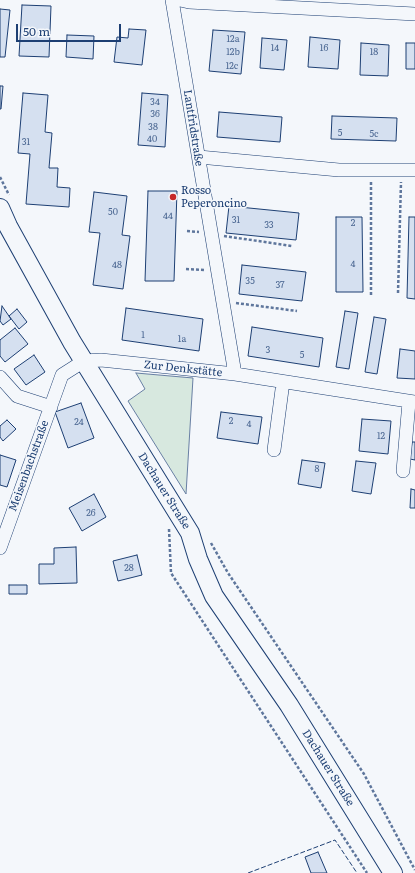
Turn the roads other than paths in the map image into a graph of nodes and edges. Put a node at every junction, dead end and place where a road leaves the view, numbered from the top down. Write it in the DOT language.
graph roads {
  1 [pos="172,0"];
  2 [pos="180,0"];
  3 [pos="415,14"];
  4 [pos="199,157"];
  5 [pos="415,170"];
  6 [pos="0,208"];
  7 [pos="84,362"];
  8 [pos="235,374"];
  9 [pos="0,377"];
  10 [pos="283,382"];
  11 [pos="412,402"];
  12 [pos="51,407"];
  13 [pos="274,450"];
  14 [pos="403,471"];
  15 [pos="0,548"];
  16 [pos="393,873"];
  1 -- 4 [label="street, Lantfridstraße"];
  2 -- 3 [label="street"];
  4 -- 5 [label="street"];
  4 -- 8 [label="street, Lantfridstraße"];
  6 -- 7 [label="street, Dachauer Straße"];
  7 -- 8 [label="street, Zur Denkstätte"];
  7 -- 12 [label="street, Meisenbachstraße"];
  7 -- 16 [label="street, Dachauer Straße"];
  8 -- 10 [label="street, Zur Denkstätte"];
  9 -- 12 [label="street, Meisenbachstraße"];
  10 -- 11 [label="street, Zur Denkstätte"];
  10 -- 13 [label="street"];
  11 -- 14 [label="street, Zur Denkstätte"];
  12 -- 15 [label="street, Meisenbachstraße"];
}
